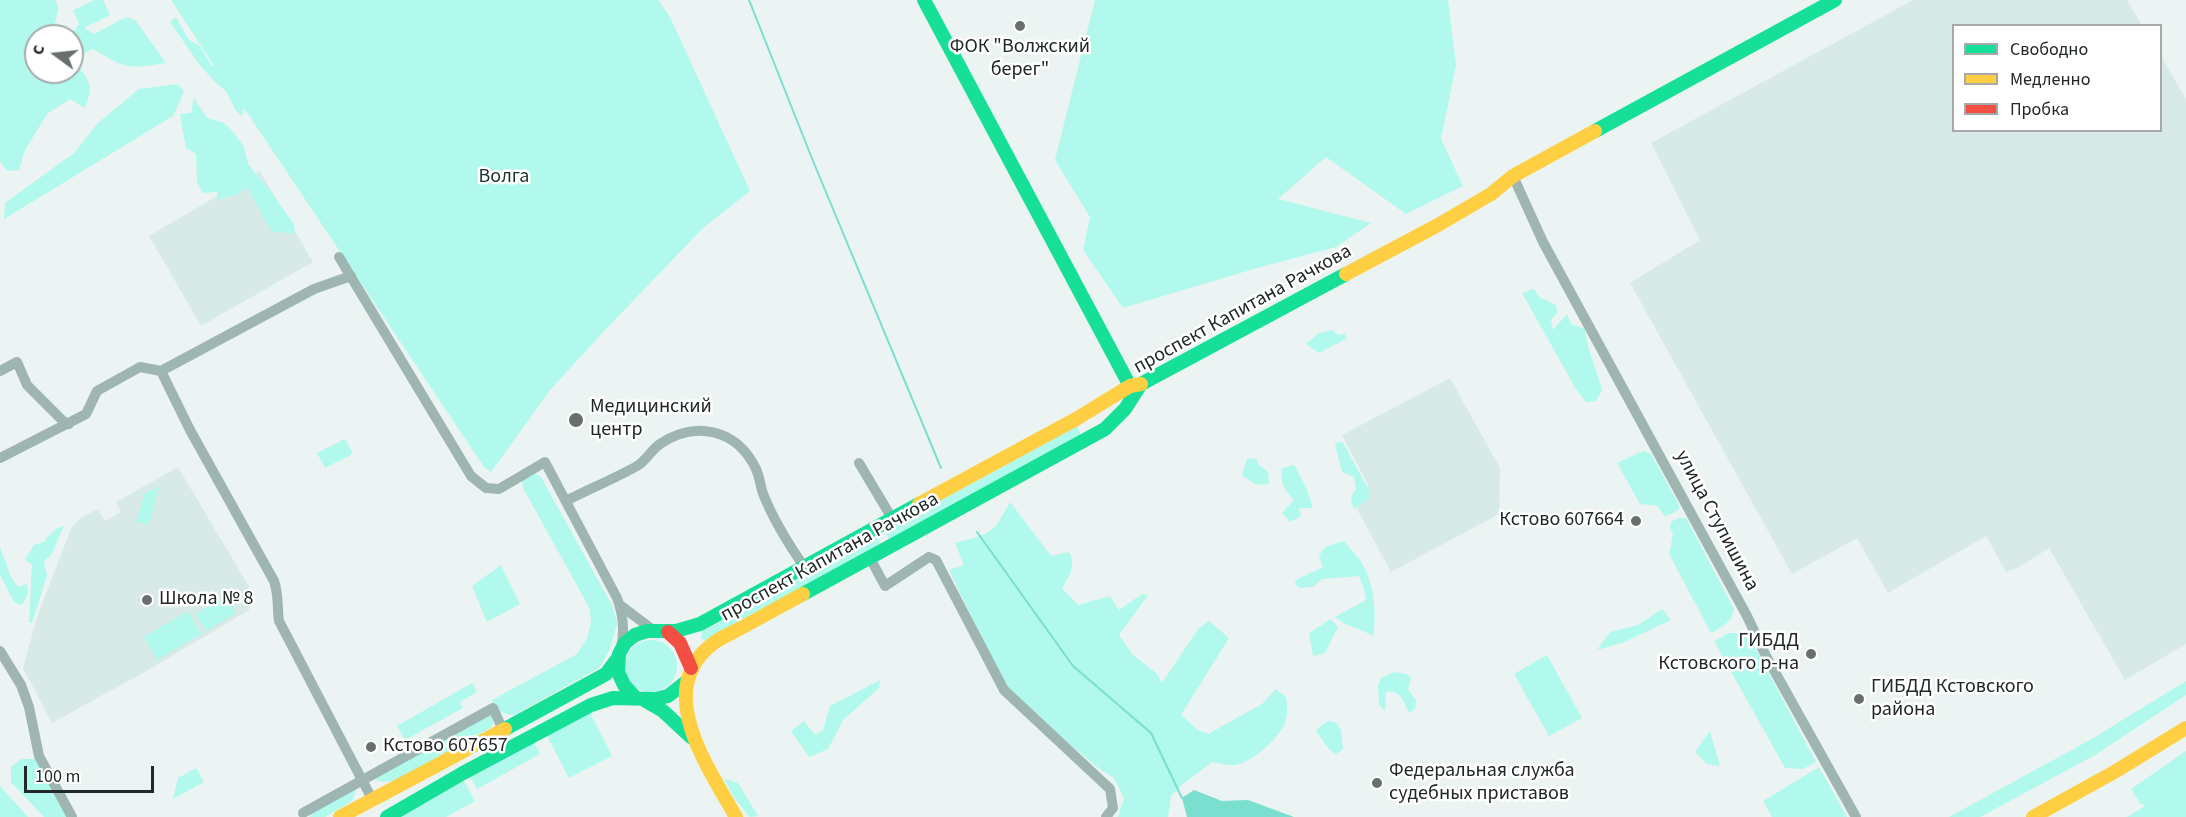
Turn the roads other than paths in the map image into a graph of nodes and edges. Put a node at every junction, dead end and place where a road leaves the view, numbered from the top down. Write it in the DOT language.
graph roads {
  1 [pos="924,0"];
  2 [pos="1835,0"];
  3 [pos="1513,176"];
  4 [pos="339,257"];
  5 [pos="351,276"];
  6 [pos="0,371"];
  7 [pos="161,371"];
  8 [pos="1135,385"];
  9 [pos="1092,409"];
  10 [pos="69,424"];
  11 [pos="1105,429"];
  12 [pos="0,458"];
  13 [pos="859,463"];
  14 [pos="566,501"];
  15 [pos="893,520"];
  16 [pos="870,558"];
  17 [pos="805,568"];
  18 [pos="620,605"];
  19 [pos="653,630"];
  20 [pos="669,632"];
  21 [pos="0,651"];
  22 [pos="619,652"];
  23 [pos="689,675"];
  24 [pos="583,688"];
  25 [pos="638,698"];
  26 [pos="591,705"];
  27 [pos="2186,728"];
  28 [pos="503,730"];
  29 [pos="695,741"];
  30 [pos="362,780"];
  31 [pos="372,799"];
  32 [pos="301,816"];
  33 [pos="72,817"];
  34 [pos="340,817"];
  35 [pos="387,817"];
  36 [pos="736,817"];
  37 [pos="1106,817"];
  38 [pos="1856,817"];
  39 [pos="2033,817"];
  1 -- 8 [label="street"];
  2 -- 3 [label="street, проспект Капитана Рачкова"];
  3 -- 8 [label="street, проспект Капитана Рачкова"];
  3 -- 38 [label="street, улица Ступишина"];
  4 -- 5 [label="street"];
  5 -- 7 [label="street"];
  5 -- 14 [label="street"];
  6 -- 10 [label="street"];
  7 -- 10 [label="street"];
  7 -- 30 [label="street"];
  8 -- 9 [label="street"];
  8 -- 11 [label="street, проспект Капитана Рачкова"];
  9 -- 11 [label="street"];
  9 -- 15 [label="street"];
  10 -- 12 [label="street"];
  11 -- 16 [label="street, проспект Капитана Рачкова"];
  13 -- 15 [label="street"];
  14 -- 17 [label="street"];
  14 -- 18 [label="street"];
  15 -- 17 [label="street"];
  16 -- 23 [label="street, проспект Капитана Рачкова"];
  16 -- 37 [label="street"];
  17 -- 20 [label="street"];
  18 -- 19 [label="street"];
  18 -- 22 [label="street"];
  19 -- 20 [label="street"];
  19 -- 22 [label="street"];
  20 -- 23 [label="street"];
  21 -- 33 [label="street"];
  22 -- 24 [label="street"];
  22 -- 25 [label="street"];
  23 -- 25 [label="street"];
  23 -- 29 [label="street"];
  24 -- 26 [label="street"];
  24 -- 28 [label="street"];
  25 -- 26 [label="street"];
  25 -- 29 [label="street"];
  26 -- 35 [label="street"];
  27 -- 39 [label="street"];
  28 -- 30 [label="street"];
  28 -- 31 [label="street"];
  29 -- 36 [label="street"];
  30 -- 31 [label="street"];
  30 -- 32 [label="street"];
  31 -- 34 [label="street"];
}
